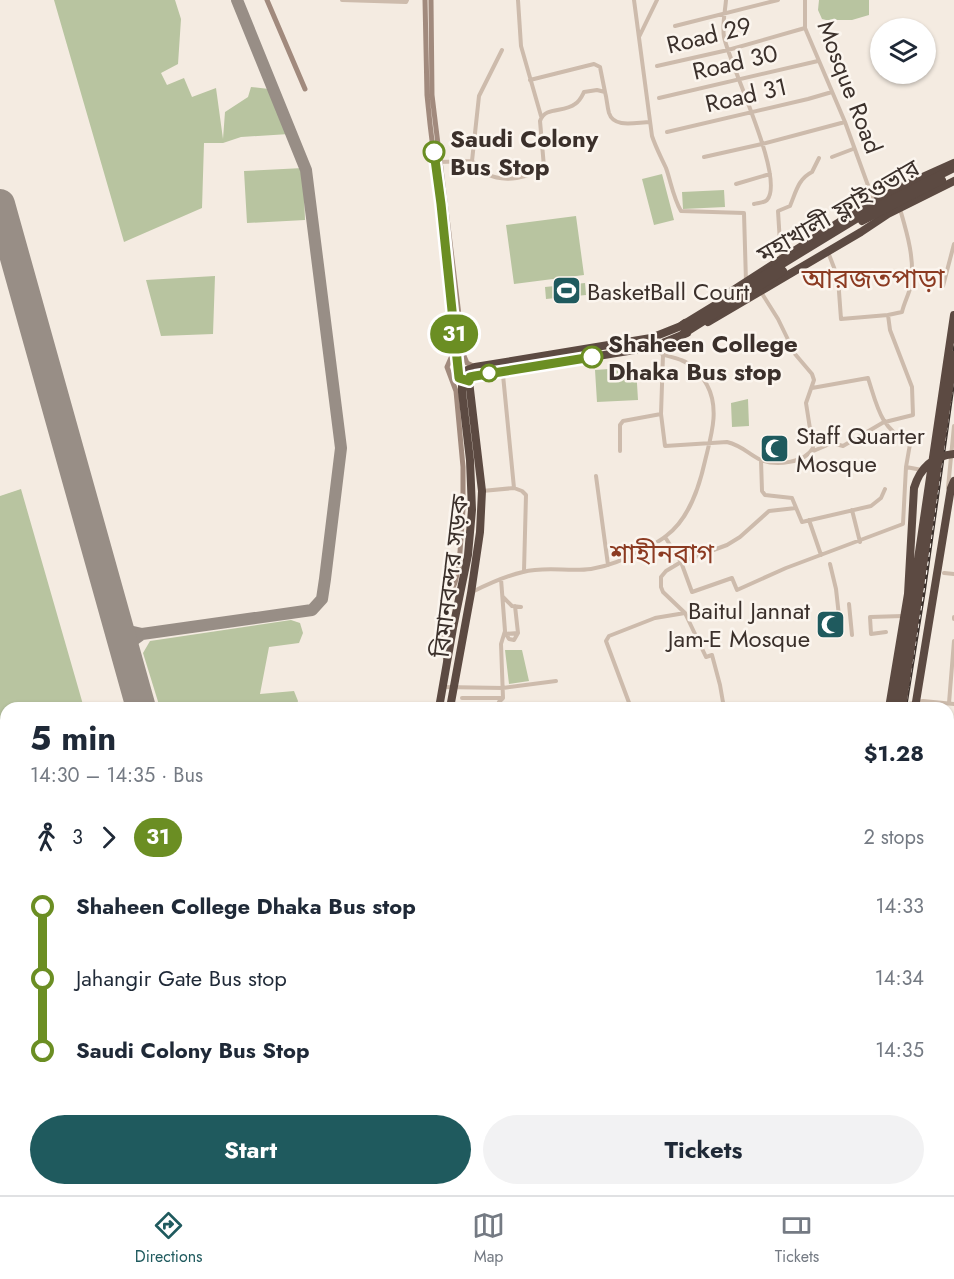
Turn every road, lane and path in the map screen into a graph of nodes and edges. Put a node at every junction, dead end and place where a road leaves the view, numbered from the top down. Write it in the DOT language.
graph roads {
  1 [pos="267,0"];
  2 [pos="342,0"];
  3 [pos="407,0"];
  4 [pos="425,0"];
  5 [pos="431,0"];
  6 [pos="518,0"];
  7 [pos="634,0"];
  8 [pos="657,0"];
  9 [pos="726,0"];
  10 [pos="778,0"];
  11 [pos="805,0"];
  12 [pos="724,14"];
  13 [pos="675,26"];
  14 [pos="805,28"];
  15 [pos="638,38"];
  16 [pos="502,50"];
  17 [pos="728,50"];
  18 [pos="818,61"];
  19 [pos="657,66"];
  20 [pos="531,80"];
  21 [pos="739,81"];
  22 [pos="305,89"];
  23 [pos="605,92"];
  24 [pos="832,92"];
  25 [pos="659,98"];
  26 [pos="752,112"];
  27 [pos="541,116"];
  28 [pos="650,122"];
  29 [pos="845,122"];
  30 [pos="667,132"];
  31 [pos="762,144"];
  32 [pos="854,149"];
  33 [pos="704,157"];
  34 [pos="819,158"];
  35 [pos="832,158"];
  36 [pos="472,161"];
  37 [pos="438,162"];
  38 [pos="954,163"];
  39 [pos="954,168"];
  40 [pos="770,174"];
  41 [pos="954,180"];
  42 [pos="736,184"];
  43 [pos="875,202"];
  44 [pos="754,204"];
  45 [pos="900,208"];
  46 [pos="888,214"];
  47 [pos="954,244"];
  48 [pos="828,252"];
  49 [pos="781,259"];
  50 [pos="746,282"];
  51 [pos="943,286"];
  52 [pos="761,291"];
  53 [pos="888,315"];
  54 [pos="954,315"];
  55 [pos="954,326"];
  56 [pos="682,330"];
  57 [pos="455,341"];
  58 [pos="653,346"];
  59 [pos="663,355"];
  60 [pos="954,355"];
  61 [pos="456,367"];
  62 [pos="468,374"];
  63 [pos="502,375"];
  64 [pos="812,388"];
  65 [pos="456,391"];
  66 [pos="662,414"];
  67 [pos="884,422"];
  68 [pos="954,426"];
  69 [pos="709,444"];
  70 [pos="620,451"];
  71 [pos="810,453"];
  72 [pos="954,454"];
  73 [pos="761,460"];
  74 [pos="906,467"];
  75 [pos="922,470"];
  76 [pos="952,472"];
  77 [pos="596,476"];
  78 [pos="954,481"];
  79 [pos="514,488"];
  80 [pos="885,489"];
  81 [pos="482,491"];
  82 [pos="796,508"];
  83 [pos="852,510"];
  84 [pos="809,520"];
  85 [pos="665,537"];
  86 [pos="860,542"];
  87 [pos="821,555"];
  88 [pos="681,562"];
  89 [pos="830,564"];
  90 [pos="608,565"];
  91 [pos="524,571"];
  92 [pos="944,573"];
  93 [pos="954,574"];
  94 [pos="501,579"];
  95 [pos="471,592"];
  96 [pos="502,597"];
  97 [pos="849,604"];
  98 [pos="515,606"];
  99 [pos="521,607"];
  100 [pos="932,611"];
  101 [pos="685,613"];
  102 [pos="903,616"];
  103 [pos="886,632"];
  104 [pos="505,634"];
  105 [pos="852,635"];
  106 [pos="825,636"];
  107 [pos="954,641"];
  108 [pos="446,663"];
  109 [pos="556,681"];
  110 [pos="443,683"];
  111 [pos="455,684"];
  112 [pos="503,688"];
  113 [pos="462,698"];
  114 [pos="503,698"];
  115 [pos="440,702"];
  116 [pos="451,702"];
  117 [pos="499,702"];
  118 [pos="629,702"];
  119 [pos="723,702"];
  120 [pos="898,702"];
  121 [pos="899,702"];
  122 [pos="899,702"];
  123 [pos="899,702"];
  124 [pos="916,702"];
  125 [pos="919,702"];
  126 [pos="933,702"];
  127 [pos="948,702"];
  1 -- 22 [label="main road"];
  2 -- 3 [label="street"];
  4 -- 37 [label="main road"];
  5 -- 37 [label="main road"];
  6 -- 20 [label="street"];
  7 -- 15 [label="street"];
  8 -- 15 [label="street"];
  9 -- 12 [label="street"];
  10 -- 12 [label="street"];
  11 -- 14 [label="street, Mosque Road"];
  12 -- 13 [label="street"];
  12 -- 17 [label="street"];
  14 -- 17 [label="street, Road 29"];
  14 -- 18 [label="street, Mosque Road"];
  15 -- 28 [label="street"];
  16 -- 36 [label="street"];
  17 -- 19 [label="street, Road 29"];
  17 -- 21 [label="street"];
  18 -- 21 [label="street, Road 30"];
  18 -- 24 [label="street, Mosque Road"];
  20 -- 23 [label="street"];
  20 -- 27 [label="street"];
  21 -- 25 [label="street, Road 30"];
  21 -- 26 [label="street"];
  23 -- 27 [label="street"];
  23 -- 28 [label="street"];
  24 -- 26 [label="street, Road 31"];
  24 -- 29 [label="street, Mosque Road"];
  26 -- 30 [label="street, Road 31"];
  26 -- 31 [label="street"];
  27 -- 36 [label="street"];
  28 -- 50 [label="street"];
  29 -- 31 [label="street"];
  29 -- 32 [label="street, Mosque Road"];
  31 -- 33 [label="street"];
  31 -- 40 [label="street"];
  32 -- 35 [label="street"];
  32 -- 43 [label="street, Mosque Road"];
  34 -- 49 [label="street"];
  36 -- 37 [label="street"];
  37 -- 57 [label="main road"];
  37 -- 62 [label="main road"];
  38 -- 43 [label="highway"];
  39 -- 56 [label="highway, মহাখালী ফ্লাইওভার, bridge"];
  40 -- 42 [label="street"];
  40 -- 44 [label="street"];
  41 -- 45 [label="highway"];
  41 -- 56 [label="highway, মহাখালী ফ্লাইওভার, bridge"];
  43 -- 46 [label="street, Mosque Road"];
  43 -- 49 [label="highway"];
  45 -- 46 [label="highway"];
  45 -- 53 [label="street"];
  46 -- 48 [label="highway"];
  47 -- 51 [label="street"];
  48 -- 52 [label="highway"];
  48 -- 53 [label="street"];
  49 -- 50 [label="highway"];
  50 -- 56 [label="highway"];
  52 -- 56 [label="highway"];
  52 -- 64 [label="street"];
  53 -- 67 [label="street"];
  54 -- 121 [label="highway, bridge"];
  55 -- 122 [label="street"];
  56 -- 58 [label="highway"];
  56 -- 62 [label="highway"];
  57 -- 61 [label="main road"];
  57 -- 65 [label="main road"];
  58 -- 59 [label="street"];
  58 -- 62 [label="highway"];
  59 -- 66 [label="street"];
  59 -- 69 [label="street"];
  60 -- 123 [label="highway, bridge"];
  61 -- 62 [label="main road"];
  61 -- 65 [label="main road"];
  62 -- 81 [label="highway, বিমানবন্দর সড়ক"];
  62 -- 108 [label="highway"];
  63 -- 79 [label="street"];
  64 -- 67 [label="street"];
  64 -- 71 [label="street"];
  65 -- 108 [label="main road"];
  66 -- 69 [label="street"];
  66 -- 70 [label="street"];
  67 -- 71 [label="street"];
  67 -- 74 [label="street"];
  68 -- 76 [label="street"];
  69 -- 73 [label="street"];
  69 -- 85 [label="street"];
  71 -- 73 [label="street"];
  72 -- 120 [label="highway, bridge"];
  73 -- 82 [label="street"];
  74 -- 75 [label="street"];
  74 -- 86 [label="street"];
  76 -- 100 [label="street"];
  77 -- 90 [label="street"];
  78 -- 124 [label="highway, bridge"];
  79 -- 81 [label="street"];
  79 -- 91 [label="street"];
  80 -- 83 [label="street"];
  81 -- 95 [label="highway, বিমানবন্দর সড়ক"];
  82 -- 84 [label="street"];
  82 -- 88 [label="street"];
  83 -- 84 [label="street"];
  83 -- 86 [label="street"];
  84 -- 87 [label="street"];
  85 -- 88 [label="street"];
  85 -- 90 [label="street"];
  86 -- 87 [label="street"];
  87 -- 88 [label="street"];
  88 -- 101 [label="street"];
  89 -- 106 [label="street"];
  90 -- 91 [label="street"];
  91 -- 94 [label="street"];
  92 -- 93 [label="street"];
  94 -- 95 [label="street"];
  94 -- 96 [label="street"];
  95 -- 111 [label="highway, বিমানবন্দর সড়ক"];
  96 -- 98 [label="street"];
  96 -- 104 [label="street"];
  97 -- 105 [label="street"];
  98 -- 99 [label="street"];
  98 -- 104 [label="street"];
  101 -- 118 [label="street"];
  101 -- 119 [label="street"];
  102 -- 103 [label="street"];
  104 -- 112 [label="street"];
  107 -- 127 [label="street"];
  108 -- 110 [label="highway"];
  109 -- 112 [label="street"];
  110 -- 111 [label="highway"];
  110 -- 115 [label="highway"];
  111 -- 112 [label="street"];
  111 -- 116 [label="highway, বিমানবন্দর সড়ক"];
  112 -- 114 [label="street"];
  113 -- 114 [label="street"];
  114 -- 117 [label="street"];
  125 -- 126 [label="street"];
}
